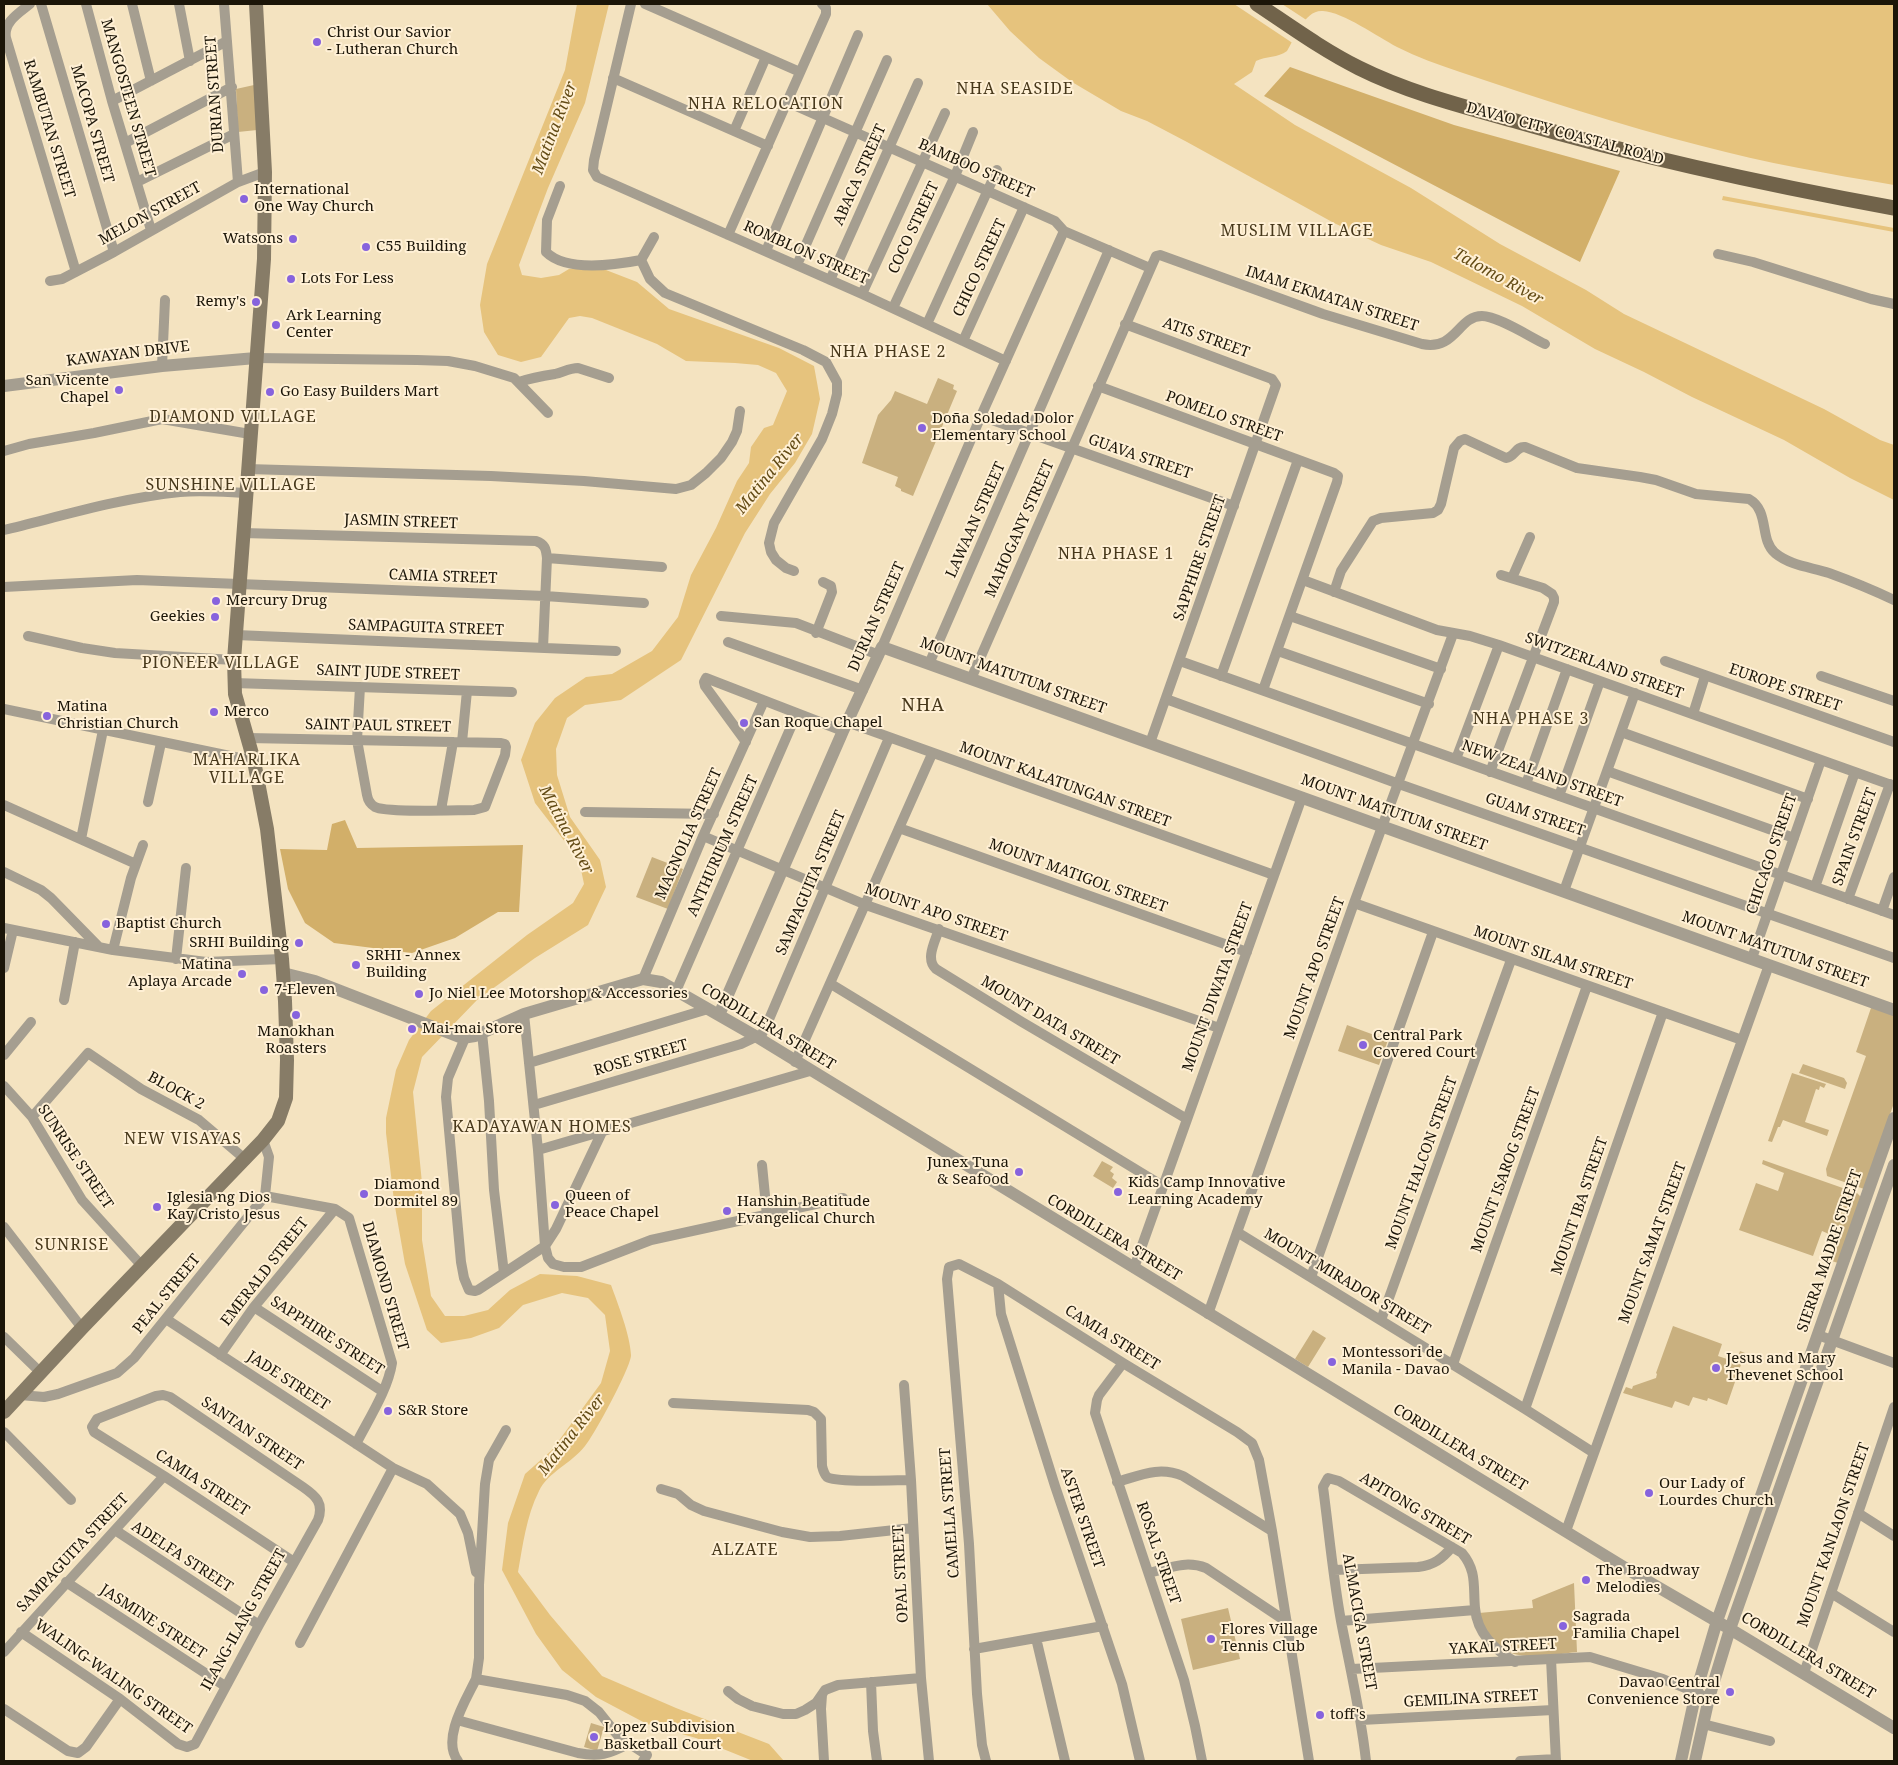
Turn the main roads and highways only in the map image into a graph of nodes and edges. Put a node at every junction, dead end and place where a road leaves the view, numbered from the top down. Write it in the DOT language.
graph roads {
  1 [pos="256,4"];
  2 [pos="1257,4"];
  3 [pos="1894,208"];
  4 [pos="4,1412"];
  1 -- 4 [label="main road"];
  2 -- 3 [label="main road, DAVAO CITY COASTAL ROAD"];
}
